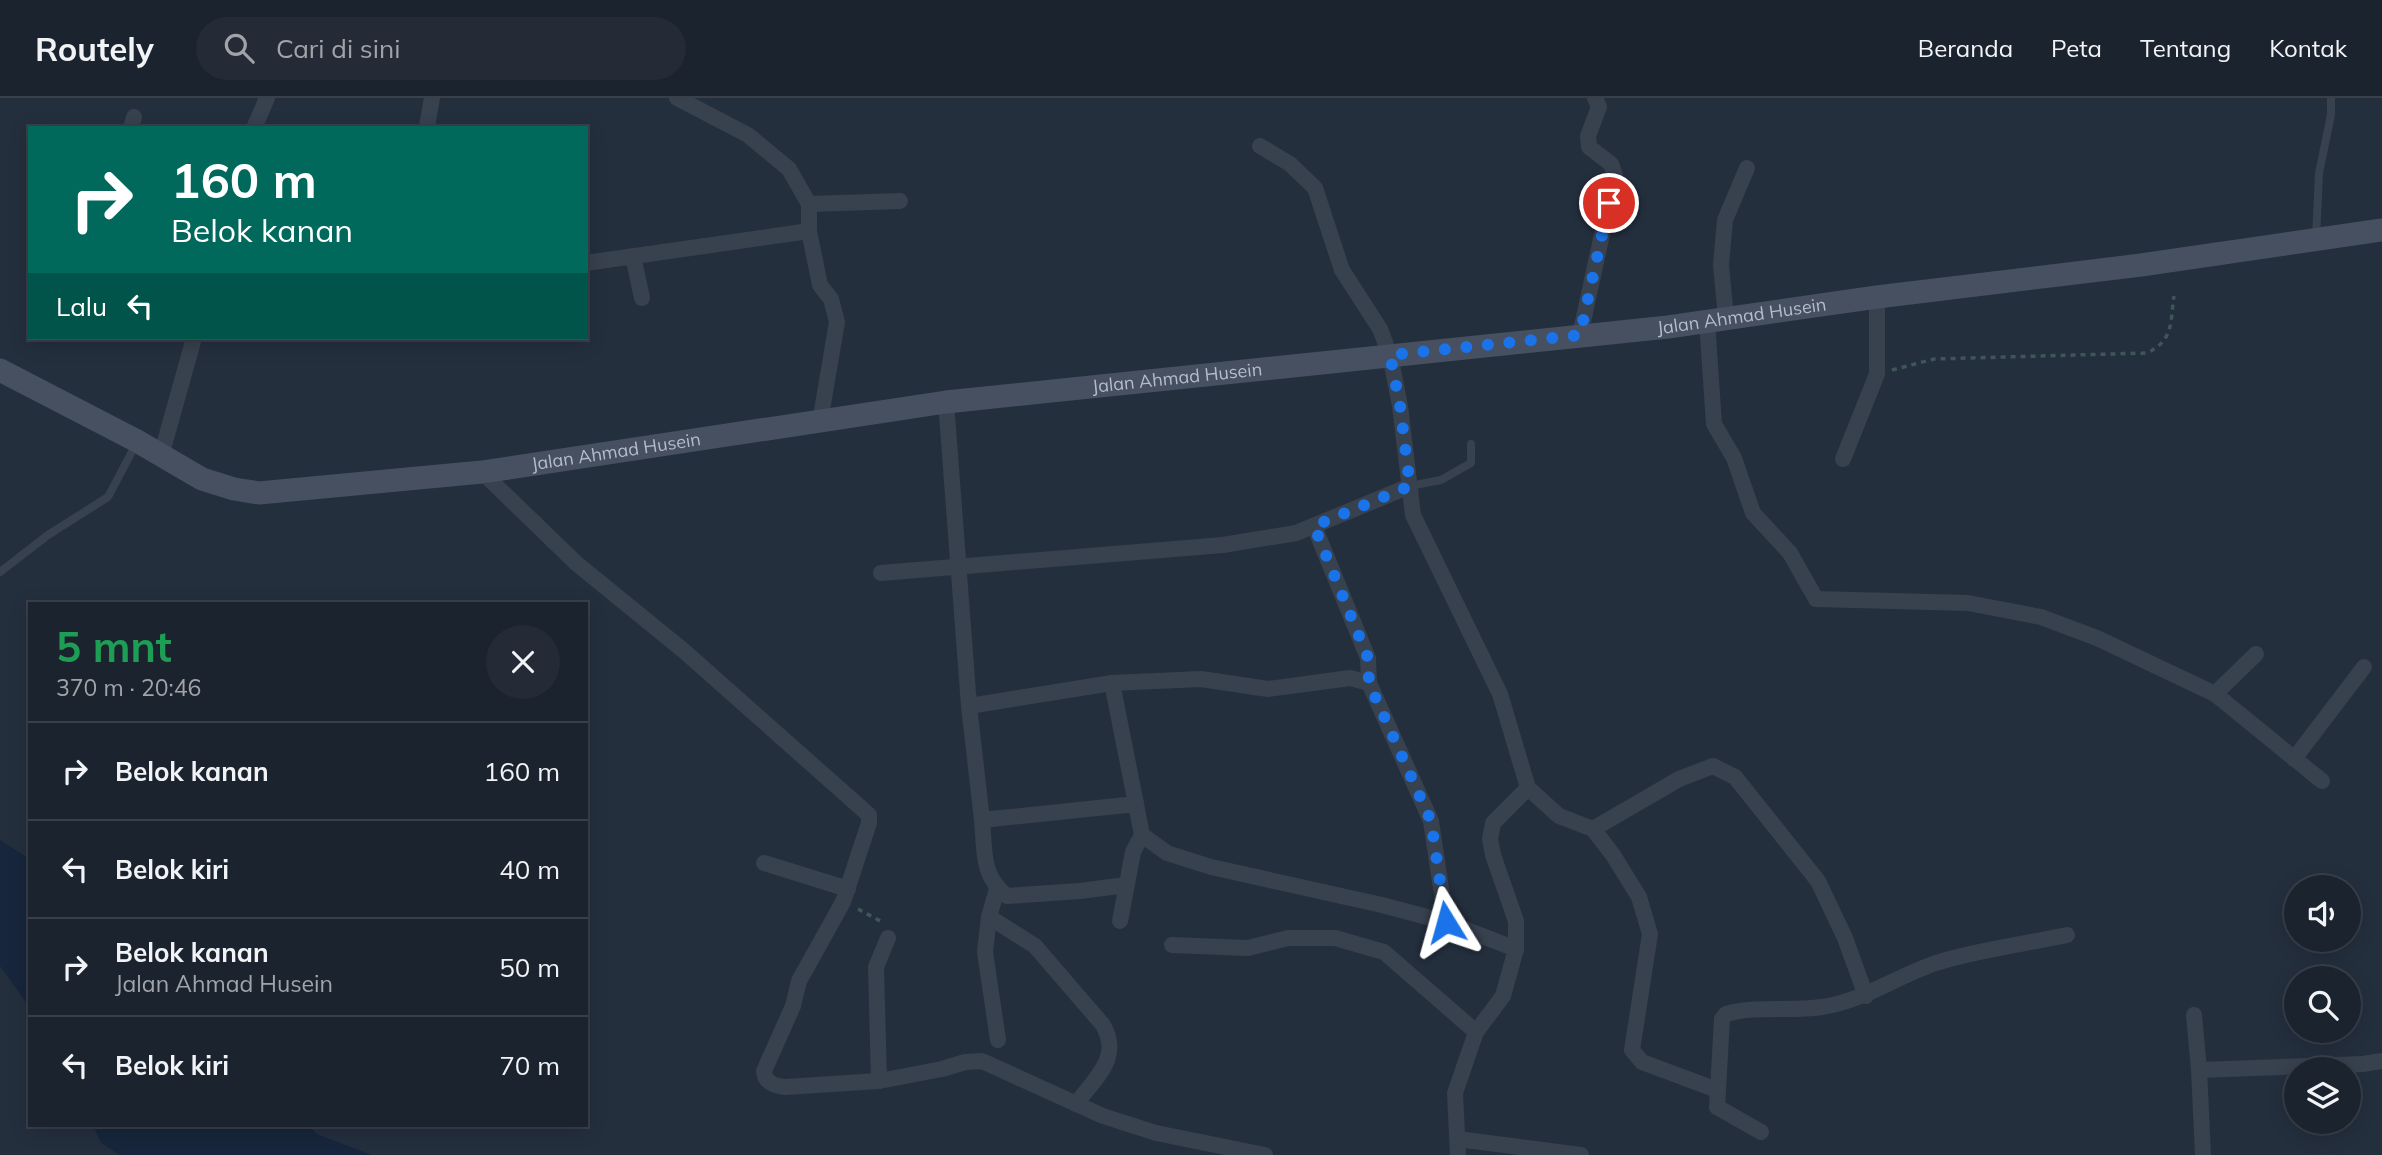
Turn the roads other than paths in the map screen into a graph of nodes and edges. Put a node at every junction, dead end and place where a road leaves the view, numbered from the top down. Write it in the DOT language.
graph roads {
  1 [pos="267,98"];
  2 [pos="432,98"];
  3 [pos="677,98"];
  4 [pos="1595,98"];
  5 [pos="2331,98"];
  6 [pos="259,125"];
  7 [pos="427,126"];
  8 [pos="1260,146"];
  9 [pos="1747,168"];
  10 [pos="900,201"];
  11 [pos="809,204"];
  12 [pos="2382,230"];
  13 [pos="809,231"];
  14 [pos="2316,241"];
  15 [pos="633,256"];
  16 [pos="588,263"];
  17 [pos="1877,297"];
  18 [pos="642,298"];
  19 [pos="1717,320"];
  20 [pos="1580,335"];
  21 [pos="193,340"];
  22 [pos="1390,355"];
  23 [pos="0,370"];
  24 [pos="946,402"];
  25 [pos="820,422"];
  26 [pos="137,441"];
  27 [pos="1471,444"];
  28 [pos="161,456"];
  29 [pos="1843,459"];
  30 [pos="482,472"];
  31 [pos="1410,486"];
  32 [pos="1314,526"];
  33 [pos="957,566"];
  34 [pos="0,572"];
  35 [pos="881,573"];
  36 [pos="2256,654"];
  37 [pos="2364,667"];
  38 [pos="1112,683"];
  39 [pos="1369,683"];
  40 [pos="2215,694"];
  41 [pos="969,706"];
  42 [pos="2294,759"];
  43 [pos="2322,781"];
  44 [pos="1528,788"];
  45 [pos="1136,804"];
  46 [pos="982,820"];
  47 [pos="1593,830"];
  48 [pos="1142,835"];
  49 [pos="764,863"];
  50 [pos="1126,885"];
  51 [pos="998,889"];
  52 [pos="846,895"];
  53 [pos="989,917"];
  54 [pos="1120,921"];
  55 [pos="1446,922"];
  56 [pos="2067,935"];
  57 [pos="888,938"];
  58 [pos="1172,945"];
  59 [pos="1516,949"];
  60 [pos="1866,996"];
  61 [pos="2194,1015"];
  62 [pos="1476,1032"];
  63 [pos="998,1040"];
  64 [pos="2382,1061"];
  65 [pos="2199,1070"];
  66 [pos="879,1081"];
  67 [pos="1717,1090"];
  68 [pos="1076,1104"];
  69 [pos="1761,1132"];
  70 [pos="1458,1147"];
  71 [pos="1265,1155"];
  72 [pos="1581,1155"];
  73 [pos="2203,1155"];
  1 -- 6 [label="street"];
  2 -- 7 [label="street"];
  3 -- 11 [label="street"];
  4 -- 20 [label="street"];
  5 -- 14 [label="lane"];
  8 -- 22 [label="street"];
  9 -- 19 [label="street"];
  10 -- 11 [label="street"];
  11 -- 13 [label="street"];
  12 -- 14 [label="main road, Jalan Ahmad Husein"];
  13 -- 15 [label="street"];
  13 -- 25 [label="street"];
  14 -- 17 [label="main road, Jalan Ahmad Husein"];
  15 -- 16 [label="street"];
  15 -- 18 [label="street"];
  17 -- 19 [label="main road, Jalan Ahmad Husein"];
  17 -- 29 [label="street"];
  19 -- 20 [label="main road, Jalan Ahmad Husein"];
  19 -- 40 [label="street"];
  20 -- 22 [label="main road, Jalan Ahmad Husein"];
  21 -- 28 [label="street"];
  22 -- 24 [label="main road, Jalan Ahmad Husein"];
  22 -- 31 [label="street"];
  23 -- 26 [label="main road, Jalan Ahmad Husein"];
  24 -- 25 [label="main road, Jalan Ahmad Husein"];
  24 -- 33 [label="street"];
  25 -- 30 [label="main road, Jalan Ahmad Husein"];
  26 -- 28 [label="main road, Jalan Ahmad Husein"];
  26 -- 34 [label="lane"];
  27 -- 31 [label="lane"];
  28 -- 30 [label="main road, Jalan Ahmad Husein"];
  30 -- 52 [label="street"];
  31 -- 32 [label="street"];
  31 -- 44 [label="street"];
  32 -- 33 [label="street"];
  32 -- 39 [label="street"];
  33 -- 35 [label="street"];
  33 -- 41 [label="street"];
  36 -- 40 [label="street"];
  37 -- 42 [label="street"];
  38 -- 39 [label="street"];
  38 -- 41 [label="street"];
  38 -- 45 [label="street"];
  39 -- 55 [label="street"];
  40 -- 42 [label="street"];
  41 -- 46 [label="street"];
  42 -- 43 [label="street"];
  44 -- 47 [label="street"];
  44 -- 59 [label="street"];
  45 -- 46 [label="street"];
  45 -- 48 [label="street"];
  46 -- 51 [label="street"];
  47 -- 60 [label="street"];
  47 -- 67 [label="street"];
  48 -- 50 [label="street"];
  48 -- 55 [label="street"];
  49 -- 52 [label="street"];
  50 -- 51 [label="street"];
  50 -- 54 [label="street"];
  51 -- 53 [label="street"];
  52 -- 66 [label="street"];
  53 -- 63 [label="street"];
  53 -- 68 [label="street"];
  55 -- 59 [label="street"];
  56 -- 60 [label="street"];
  57 -- 66 [label="street"];
  58 -- 62 [label="street"];
  59 -- 62 [label="street"];
  60 -- 67 [label="street"];
  61 -- 65 [label="street"];
  62 -- 70 [label="street"];
  64 -- 65 [label="street"];
  65 -- 73 [label="street"];
  66 -- 68 [label="street"];
  67 -- 69 [label="street"];
  68 -- 71 [label="street"];
  70 -- 72 [label="street"];
}
